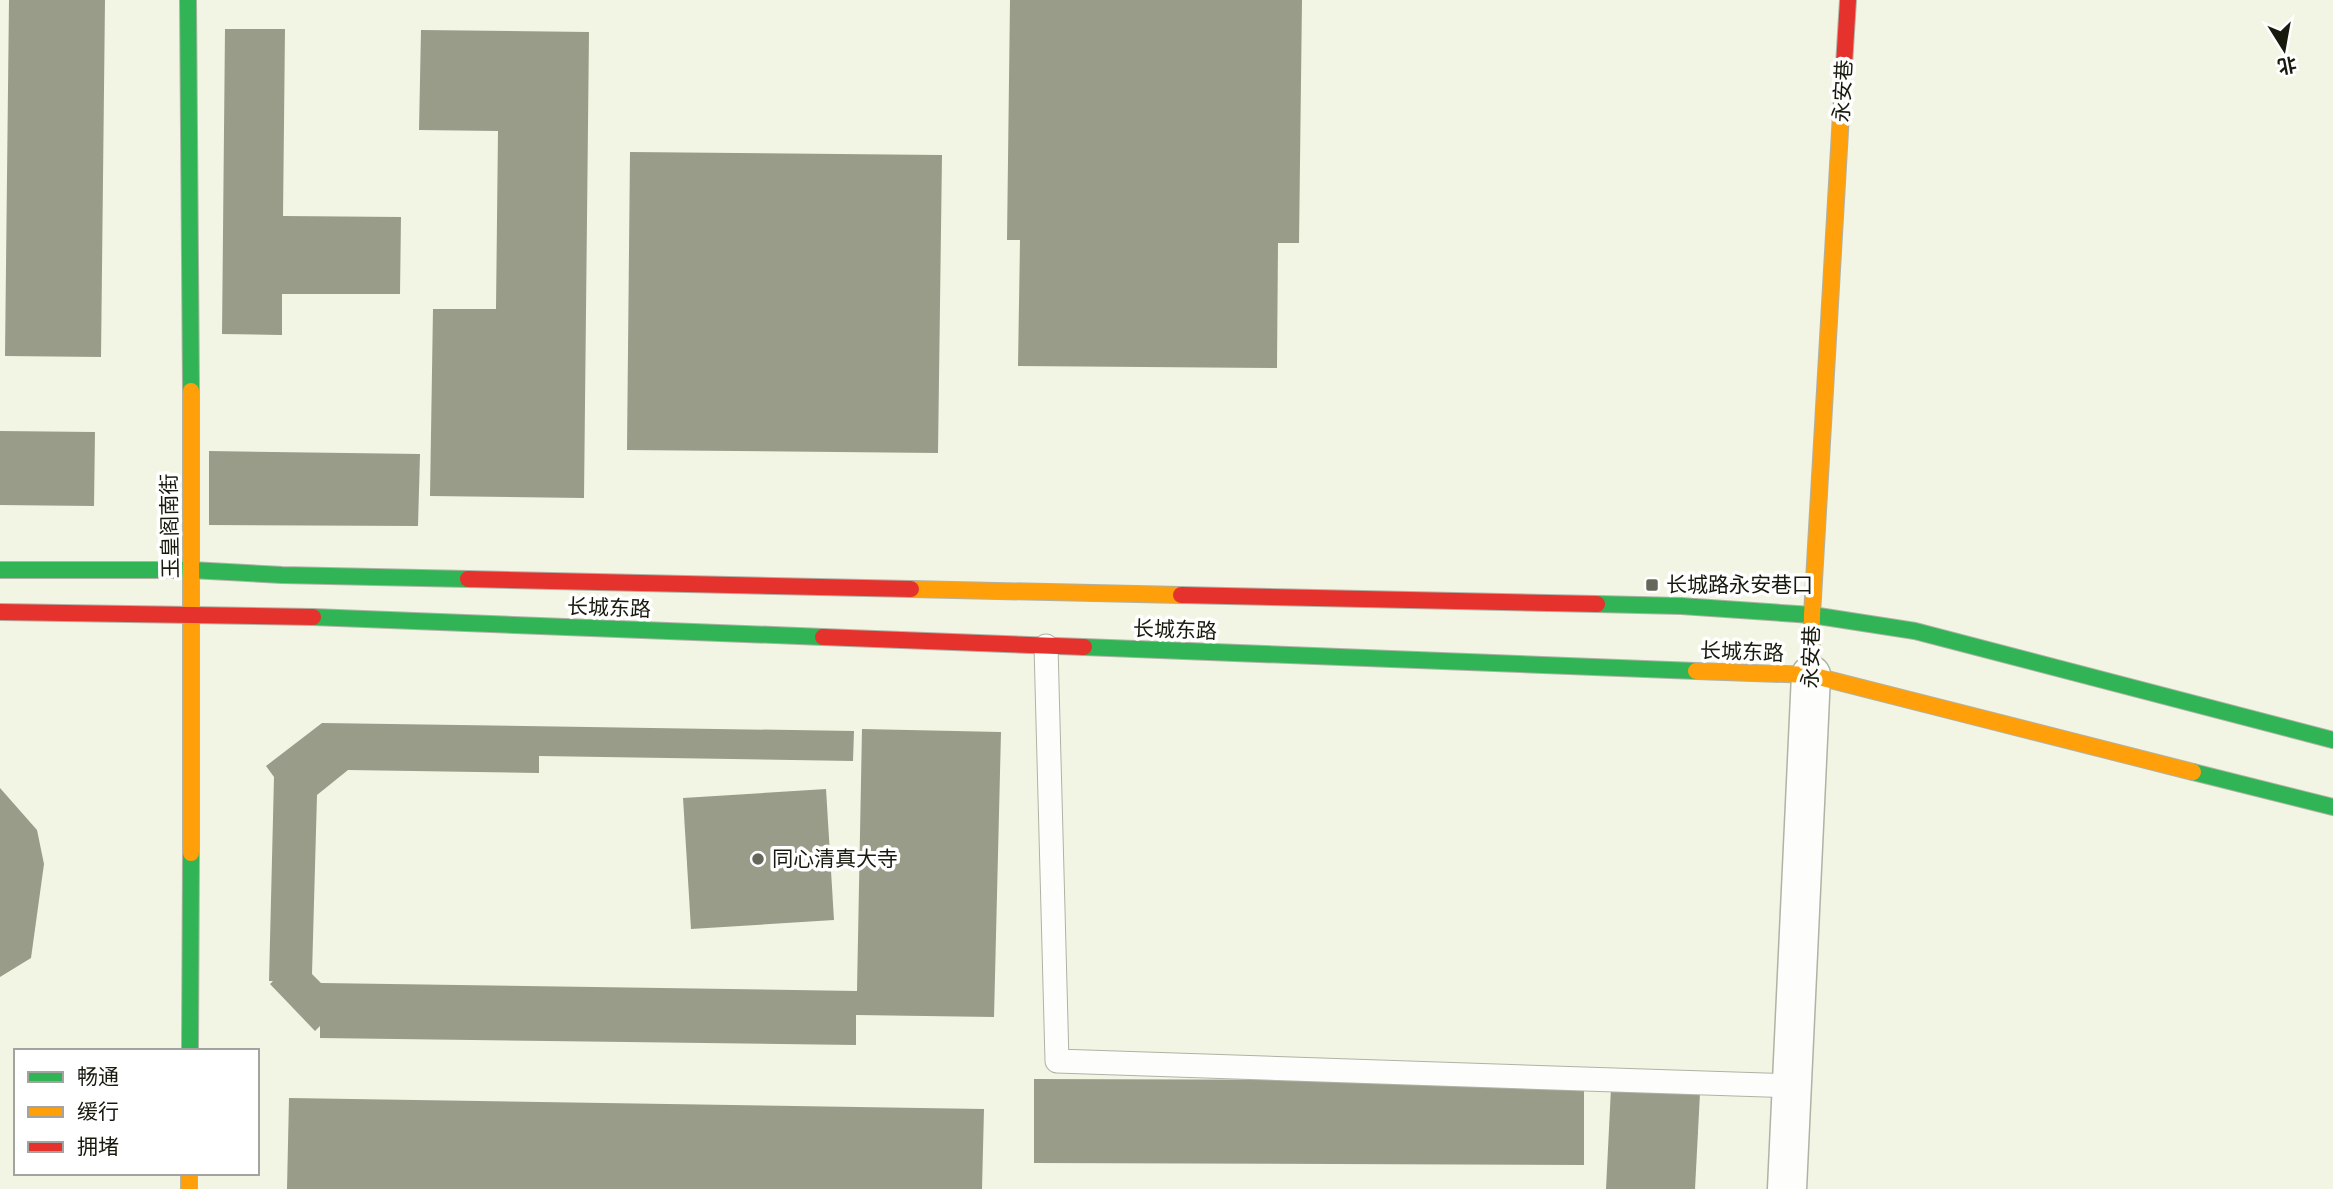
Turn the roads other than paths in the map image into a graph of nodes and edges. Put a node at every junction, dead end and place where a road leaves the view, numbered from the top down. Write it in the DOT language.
graph roads {
  1 [pos="188,0"];
  2 [pos="1848,0"];
  3 [pos="0,570"];
  4 [pos="191,570"];
  5 [pos="0,612"];
  6 [pos="193,615"];
  7 [pos="1812,615"];
  8 [pos="1046,646"];
  9 [pos="1811,675"];
  10 [pos="2333,740"];
  11 [pos="2333,807"];
  12 [pos="190,1049"];
  13 [pos="1792,1086"];
  14 [pos="1787,1189"];
  1 -- 4 [label="main road, 玉皇阁南街"];
  2 -- 7 [label="main road, 永安巷"];
  3 -- 4 [label="main road, 长城东路"];
  4 -- 6 [label="main road, 玉皇阁南街"];
  4 -- 7 [label="main road, 长城东路"];
  5 -- 6 [label="main road, 长城东路"];
  6 -- 8 [label="main road, 长城东路"];
  6 -- 12 [label="main road, 玉皇阁南街"];
  7 -- 9 [label="main road, 永安巷"];
  7 -- 10 [label="main road, 长城东路"];
  8 -- 9 [label="main road, 长城东路"];
  8 -- 13 [label="lane"];
  9 -- 11 [label="main road, 长城东路"];
  9 -- 13 [label="street, 永安巷"];
  13 -- 14 [label="street, 永安巷"];
}
